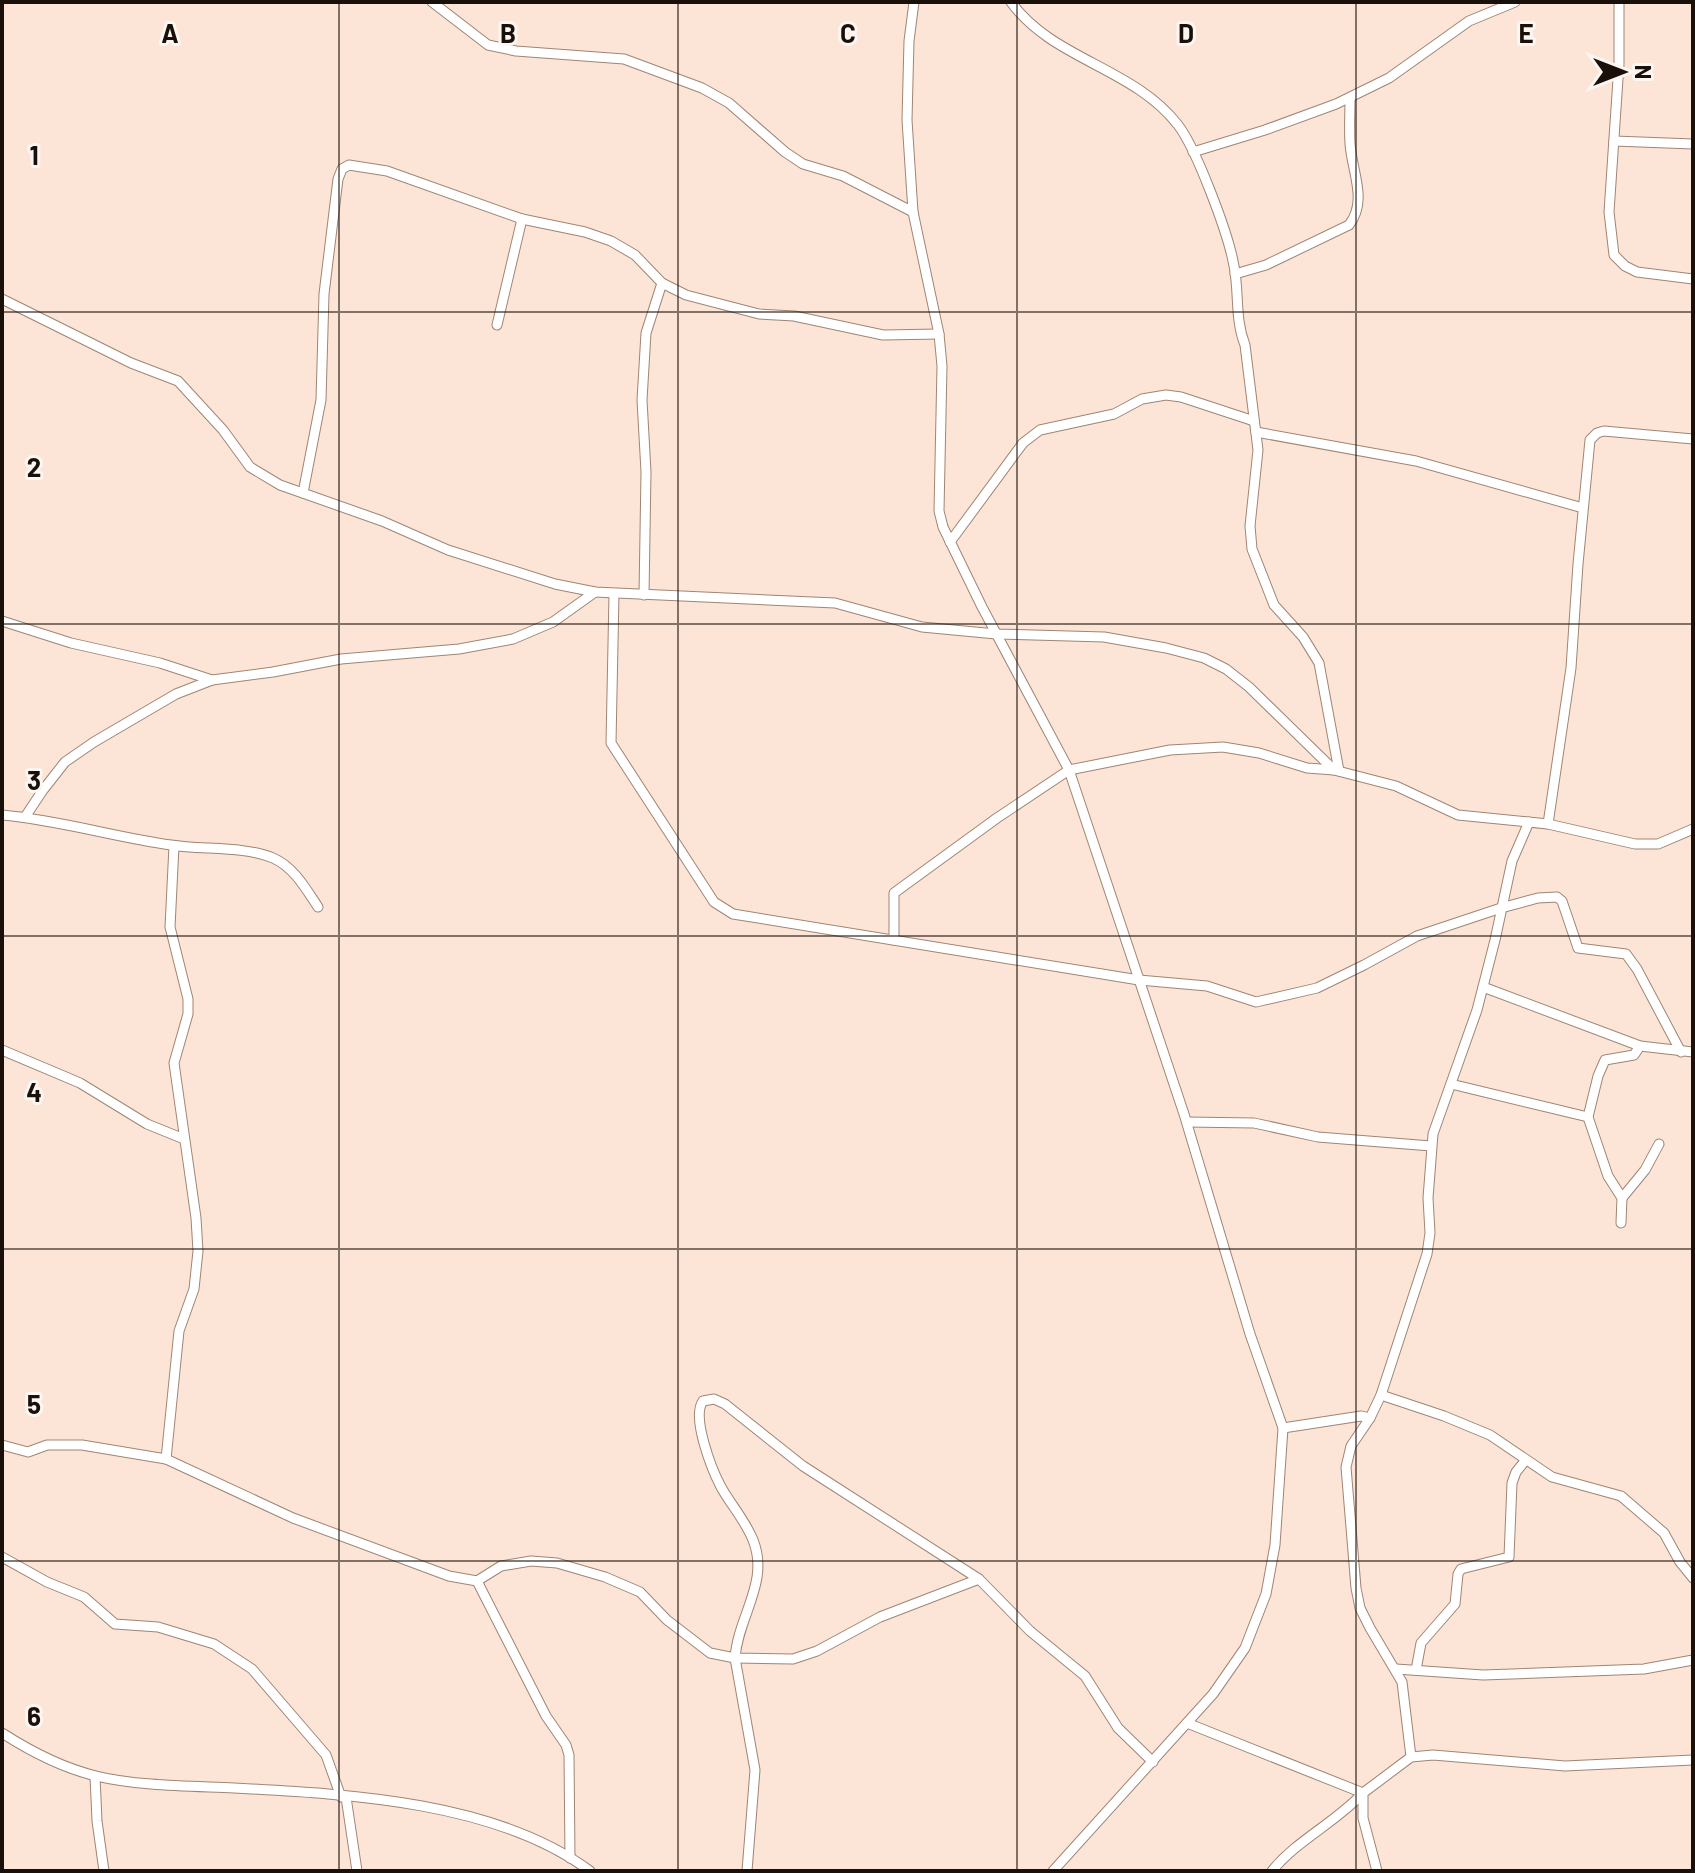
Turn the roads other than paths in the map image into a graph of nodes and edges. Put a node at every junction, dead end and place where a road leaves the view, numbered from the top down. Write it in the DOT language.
graph roads {
  1 [pos="432,2"];
  2 [pos="914,2"];
  3 [pos="1011,2"];
  4 [pos="1515,2"];
  5 [pos="1619,2"];
  6 [pos="1350,98"];
  7 [pos="1614,141"];
  8 [pos="1693,144"];
  9 [pos="1193,152"];
  10 [pos="913,212"];
  11 [pos="522,219"];
  12 [pos="1235,274"];
  13 [pos="1693,279"];
  14 [pos="662,283"];
  15 [pos="2,299"];
  16 [pos="497,325"];
  17 [pos="939,334"];
  18 [pos="1255,427"];
  19 [pos="1693,439"];
  20 [pos="303,493"];
  21 [pos="1583,508"];
  22 [pos="950,542"];
  23 [pos="595,592"];
  24 [pos="614,594"];
  25 [pos="644,595"];
  26 [pos="2,621"];
  27 [pos="996,634"];
  28 [pos="212,680"];
  29 [pos="1069,770"];
  30 [pos="1337,770"];
  31 [pos="2,815"];
  32 [pos="25,817"];
  33 [pos="1529,822"];
  34 [pos="1548,824"];
  35 [pos="1693,829"];
  36 [pos="174,846"];
  37 [pos="318,907"];
  38 [pos="1501,908"];
  39 [pos="894,940"];
  40 [pos="1139,980"];
  41 [pos="1483,987"];
  42 [pos="1640,1046"];
  43 [pos="2,1050"];
  44 [pos="1681,1052"];
  45 [pos="1693,1052"];
  46 [pos="1451,1084"];
  47 [pos="1588,1117"];
  48 [pos="1187,1122"];
  49 [pos="184,1139"];
  50 [pos="1659,1144"];
  51 [pos="1431,1146"];
  52 [pos="1622,1198"];
  53 [pos="1621,1223"];
  54 [pos="1381,1395"];
  55 [pos="1370,1418"];
  56 [pos="1283,1428"];
  57 [pos="2,1445"];
  58 [pos="166,1459"];
  59 [pos="1525,1461"];
  60 [pos="2,1557"];
  61 [pos="1693,1578"];
  62 [pos="979,1579"];
  63 [pos="477,1581"];
  64 [pos="735,1658"];
  65 [pos="1693,1660"];
  66 [pos="1396,1669"];
  67 [pos="1416,1670"];
  68 [pos="1187,1723"];
  69 [pos="2,1733"];
  70 [pos="1411,1757"];
  71 [pos="1693,1760"];
  72 [pos="1153,1762"];
  73 [pos="95,1776"];
  74 [pos="1363,1793"];
  75 [pos="344,1797"];
  76 [pos="570,1858"];
  77 [pos="104,1871"];
  78 [pos="357,1871"];
  79 [pos="590,1871"];
  80 [pos="747,1871"];
  81 [pos="1053,1871"];
  82 [pos="1272,1871"];
  83 [pos="1377,1871"];
  1 -- 10 [label="street"];
  2 -- 10 [label="street"];
  3 -- 9 [label="street"];
  4 -- 6 [label="street"];
  5 -- 7 [label="street"];
  6 -- 9 [label="street"];
  6 -- 12 [label="street"];
  7 -- 8 [label="street"];
  7 -- 13 [label="street"];
  9 -- 12 [label="street"];
  10 -- 17 [label="street"];
  11 -- 14 [label="street"];
  11 -- 16 [label="street"];
  11 -- 20 [label="street"];
  12 -- 18 [label="street"];
  14 -- 17 [label="street"];
  14 -- 25 [label="street"];
  15 -- 20 [label="street"];
  17 -- 22 [label="street"];
  18 -- 21 [label="street"];
  18 -- 22 [label="street"];
  18 -- 30 [label="street"];
  19 -- 21 [label="street"];
  20 -- 23 [label="street"];
  21 -- 34 [label="street"];
  22 -- 27 [label="street"];
  23 -- 24 [label="street"];
  23 -- 28 [label="street"];
  24 -- 25 [label="street"];
  24 -- 39 [label="street"];
  25 -- 27 [label="street"];
  26 -- 28 [label="street"];
  27 -- 29 [label="street"];
  27 -- 30 [label="street"];
  28 -- 32 [label="street"];
  29 -- 30 [label="street"];
  29 -- 39 [label="street"];
  29 -- 40 [label="street"];
  30 -- 33 [label="street"];
  31 -- 32 [label="street"];
  32 -- 36 [label="street"];
  33 -- 34 [label="street"];
  33 -- 38 [label="street"];
  34 -- 35 [label="street"];
  36 -- 37 [label="street"];
  36 -- 49 [label="street"];
  38 -- 40 [label="street"];
  38 -- 41 [label="street"];
  38 -- 44 [label="street"];
  39 -- 40 [label="street"];
  40 -- 48 [label="street"];
  41 -- 42 [label="street"];
  41 -- 46 [label="street"];
  42 -- 44 [label="street"];
  42 -- 47 [label="street"];
  43 -- 49 [label="street"];
  44 -- 45 [label="street"];
  46 -- 47 [label="street"];
  46 -- 51 [label="street"];
  47 -- 52 [label="street"];
  48 -- 51 [label="street"];
  48 -- 56 [label="street"];
  49 -- 58 [label="street"];
  50 -- 52 [label="street"];
  51 -- 54 [label="street"];
  52 -- 53 [label="street"];
  54 -- 55 [label="street"];
  54 -- 59 [label="street"];
  55 -- 56 [label="street"];
  55 -- 66 [label="street"];
  56 -- 68 [label="street"];
  57 -- 58 [label="street"];
  58 -- 63 [label="street"];
  59 -- 61 [label="street"];
  59 -- 67 [label="street"];
  60 -- 75 [label="street"];
  62 -- 64 [label="street"];
  62 -- 64 [label="street"];
  62 -- 72 [label="street"];
  63 -- 64 [label="street"];
  63 -- 76 [label="street"];
  64 -- 80 [label="street"];
  65 -- 67 [label="street"];
  66 -- 67 [label="street"];
  66 -- 70 [label="street"];
  68 -- 72 [label="street"];
  68 -- 74 [label="street"];
  69 -- 73 [label="street"];
  70 -- 71 [label="street"];
  70 -- 74 [label="street"];
  72 -- 81 [label="street"];
  73 -- 75 [label="street"];
  73 -- 77 [label="street"];
  74 -- 82 [label="street"];
  74 -- 83 [label="street"];
  75 -- 76 [label="street"];
  75 -- 78 [label="street"];
  76 -- 79 [label="street"];
}
